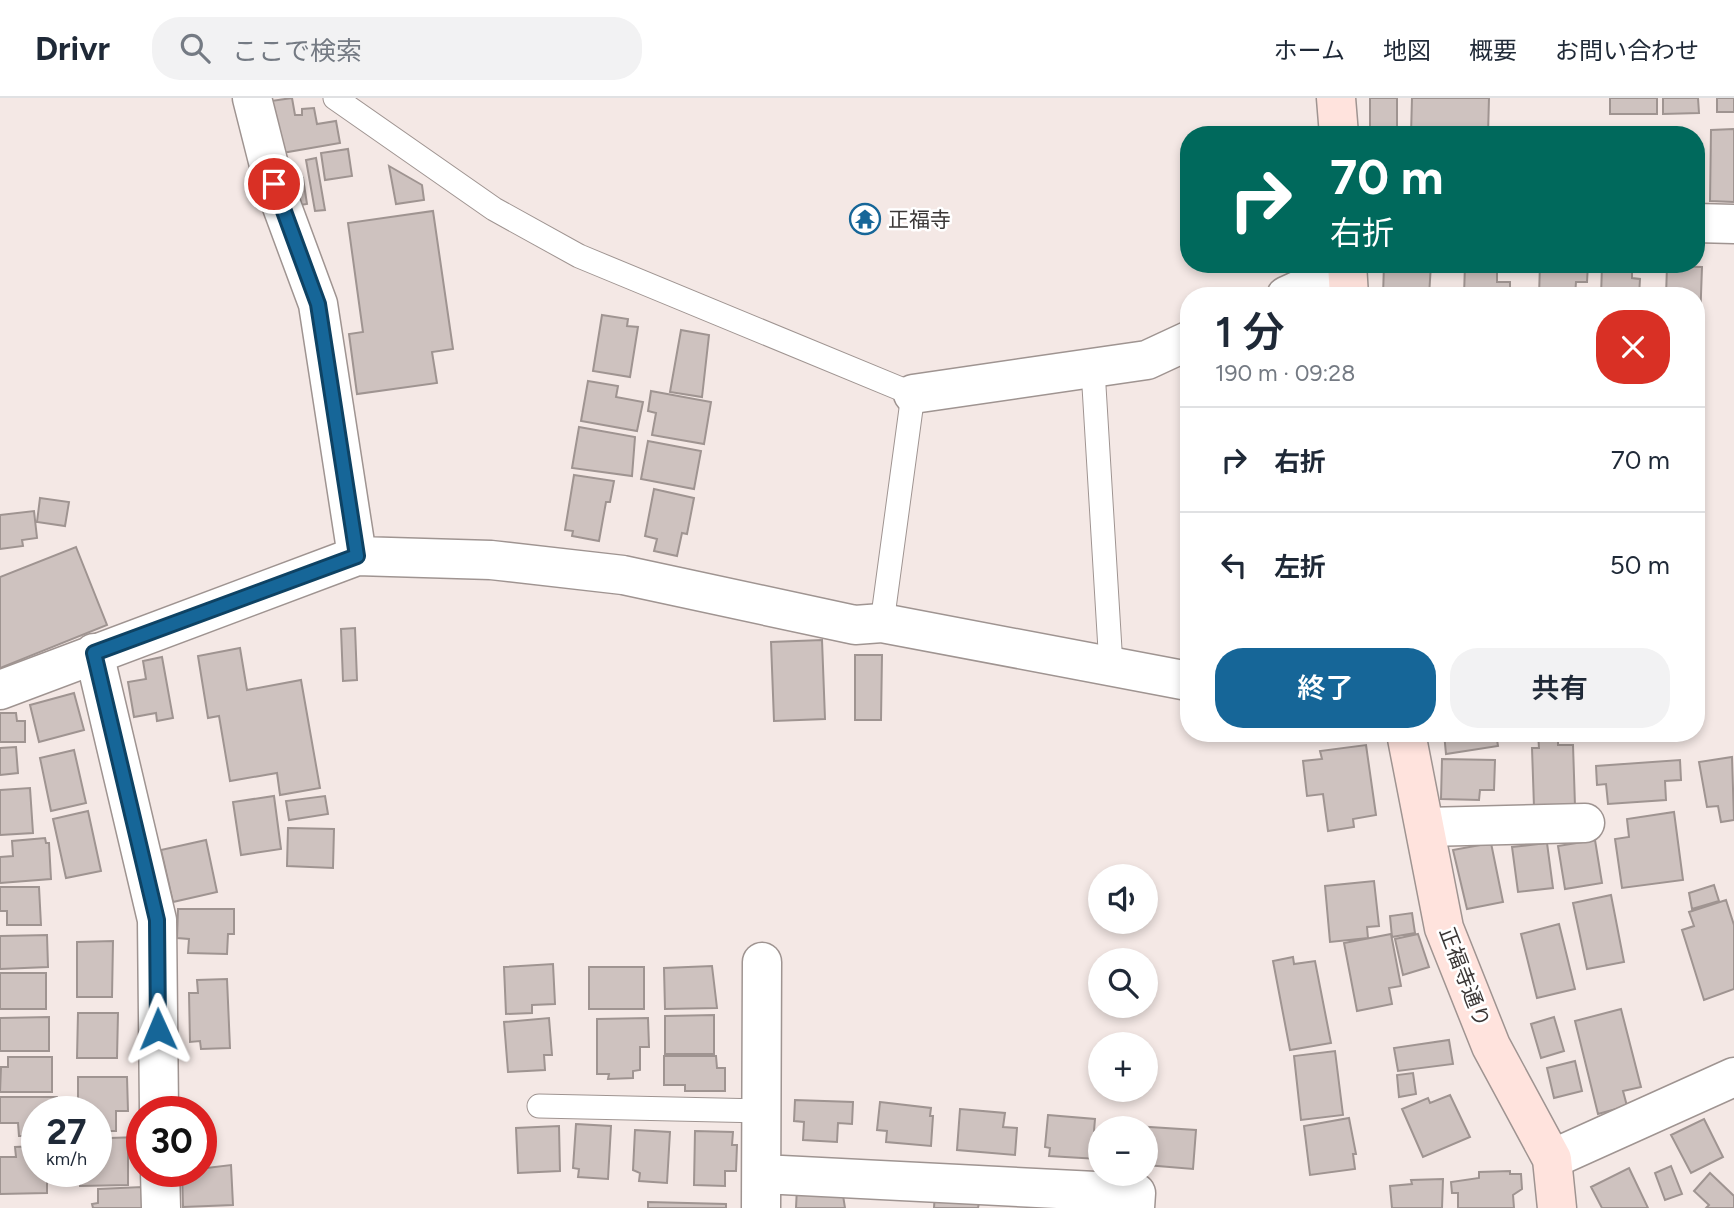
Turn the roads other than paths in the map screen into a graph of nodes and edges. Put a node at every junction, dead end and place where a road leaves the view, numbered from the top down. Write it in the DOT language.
graph roads {
  1 [pos="253,98"];
  2 [pos="335,98"];
  3 [pos="1336,98"];
  4 [pos="1338,126"];
  5 [pos="1705,223"];
  6 [pos="1734,224"];
  7 [pos="1347,276"];
  8 [pos="1313,287"];
  9 [pos="1180,345"];
  10 [pos="1093,370"];
  11 [pos="913,394"];
  12 [pos="357,556"];
  13 [pos="882,623"];
  14 [pos="94,653"];
  15 [pos="1111,666"];
  16 [pos="1180,679"];
  17 [pos="0,690"];
  18 [pos="1408,742"];
  19 [pos="1585,822"];
  20 [pos="1426,827"];
  21 [pos="762,962"];
  22 [pos="1734,1077"];
  23 [pos="159,1096"];
  24 [pos="539,1106"];
  25 [pos="764,1111"];
  26 [pos="1552,1159"];
  27 [pos="160,1187"];
  28 [pos="762,1191"];
  29 [pos="161,1208"];
  30 [pos="1135,1208"];
  31 [pos="1557,1208"];
  1 -- 12 [label="street"];
  2 -- 11 [label="lane"];
  3 -- 4 [label="street"];
  5 -- 6 [label="street"];
  7 -- 8 [label="street"];
  9 -- 10 [label="street"];
  10 -- 11 [label="street"];
  10 -- 15 [label="lane"];
  11 -- 13 [label="lane"];
  12 -- 13 [label="street"];
  12 -- 14 [label="street"];
  13 -- 15 [label="street"];
  14 -- 17 [label="street"];
  14 -- 23 [label="street"];
  15 -- 16 [label="street"];
  18 -- 20 [label="street, 正福寺通り"];
  19 -- 20 [label="street"];
  20 -- 26 [label="street, 正福寺通り"];
  21 -- 25 [label="street"];
  22 -- 26 [label="street"];
  24 -- 25 [label="lane"];
  25 -- 28 [label="street"];
  26 -- 31 [label="street, 正福寺通り"];
  27 -- 29 [label="street"];
  28 -- 30 [label="street"];
}
